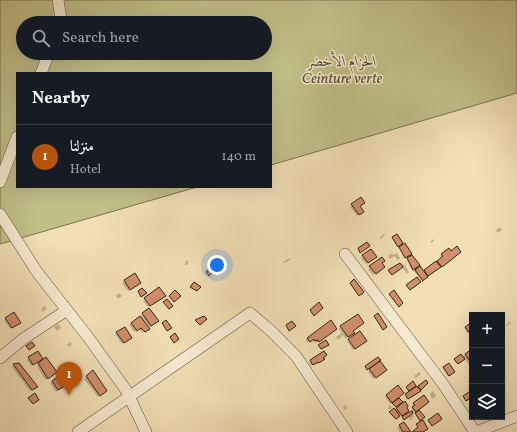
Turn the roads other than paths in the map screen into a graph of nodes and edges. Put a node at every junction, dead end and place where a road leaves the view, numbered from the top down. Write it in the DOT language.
graph roads {
  1 [pos="58,0"];
  2 [pos="61,16"];
  3 [pos="46,60"];
  4 [pos="41,72"];
  5 [pos="16,140"];
  6 [pos="0,182"];
  7 [pos="0,214"];
  8 [pos="345,254"];
  9 [pos="67,310"];
  10 [pos="0,358"];
  11 [pos="130,397"];
  12 [pos="517,416"];
  13 [pos="78,432"];
  14 [pos="146,432"];
  15 [pos="347,432"];
  16 [pos="476,432"];
  1 -- 2 [label="street"];
  3 -- 4 [label="street"];
  5 -- 6 [label="street"];
  7 -- 9 [label="street"];
  8 -- 16 [label="street"];
  9 -- 10 [label="street"];
  9 -- 11 [label="street"];
  11 -- 13 [label="street"];
  11 -- 14 [label="street"];
  11 -- 15 [label="street"];
  12 -- 16 [label="street"];
}
